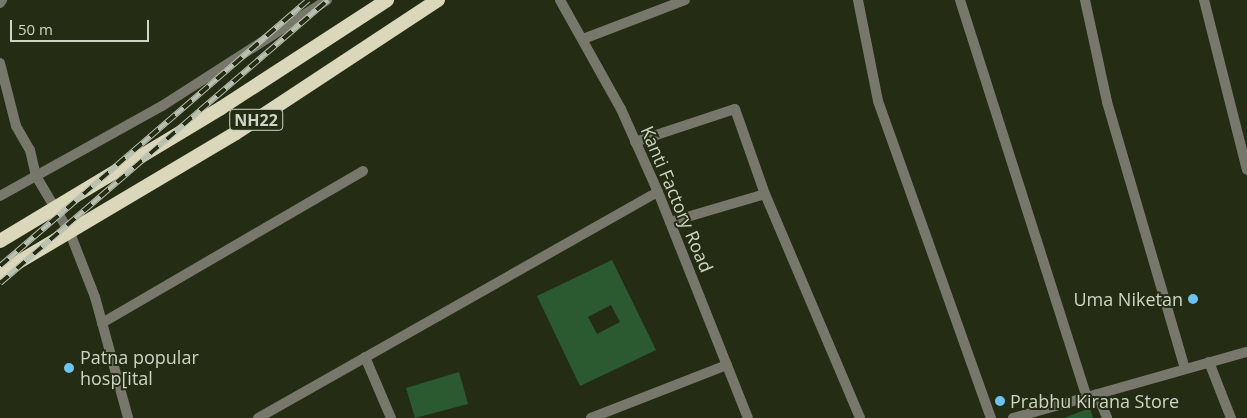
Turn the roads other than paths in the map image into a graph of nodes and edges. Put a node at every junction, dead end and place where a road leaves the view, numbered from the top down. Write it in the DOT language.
graph roads {
  1 [pos="327,0"];
  2 [pos="386,0"];
  3 [pos="438,0"];
  4 [pos="560,0"];
  5 [pos="685,0"];
  6 [pos="858,0"];
  7 [pos="960,0"];
  8 [pos="1085,0"];
  9 [pos="1204,0"];
  10 [pos="584,39"];
  11 [pos="0,63"];
  12 [pos="635,142"];
  13 [pos="1247,170"];
  14 [pos="363,171"];
  15 [pos="36,176"];
  16 [pos="658,192"];
  17 [pos="765,194"];
  18 [pos="0,196"];
  19 [pos="55,211"];
  20 [pos="670,222"];
  21 [pos="70,233"];
  22 [pos="0,242"];
  23 [pos="0,273"];
  24 [pos="102,323"];
  25 [pos="1247,352"];
  26 [pos="365,357"];
  27 [pos="1209,362"];
  28 [pos="727,365"];
  29 [pos="1185,368"];
  30 [pos="1098,394"];
  31 [pos="1087,397"];
  32 [pos="128,418"];
  33 [pos="258,418"];
  34 [pos="391,418"];
  35 [pos="591,418"];
  36 [pos="748,418"];
  37 [pos="860,418"];
  38 [pos="991,418"];
  39 [pos="1013,418"];
  40 [pos="1107,418"];
  41 [pos="1231,418"];
  1 -- 15 [label="street"];
  2 -- 19 [label="highway, NH22"];
  3 -- 21 [label="highway, NH22"];
  4 -- 10 [label="street, Kanti Factory Road"];
  5 -- 10 [label="street"];
  6 -- 38 [label="street"];
  7 -- 31 [label="street"];
  8 -- 29 [label="street"];
  9 -- 13 [label="street"];
  10 -- 12 [label="street, Kanti Factory Road"];
  11 -- 15 [label="street"];
  12 -- 16 [label="street, Kanti Factory Road"];
  12 -- 17 [label="street"];
  14 -- 24 [label="street"];
  15 -- 18 [label="street"];
  15 -- 19 [label="street"];
  16 -- 20 [label="street, Kanti Factory Road"];
  16 -- 26 [label="street"];
  17 -- 20 [label="street"];
  17 -- 37 [label="street"];
  19 -- 21 [label="street"];
  19 -- 22 [label="highway, NH22"];
  20 -- 28 [label="street, Kanti Factory Road"];
  21 -- 23 [label="highway, NH22"];
  21 -- 24 [label="street"];
  24 -- 32 [label="street"];
  25 -- 27 [label="street"];
  26 -- 33 [label="street"];
  26 -- 34 [label="street"];
  27 -- 29 [label="street"];
  27 -- 41 [label="street"];
  28 -- 35 [label="street"];
  28 -- 36 [label="street, Kanti Factory Road"];
  29 -- 30 [label="street"];
  30 -- 31 [label="street"];
  30 -- 40 [label="street"];
  31 -- 39 [label="street"];
}
